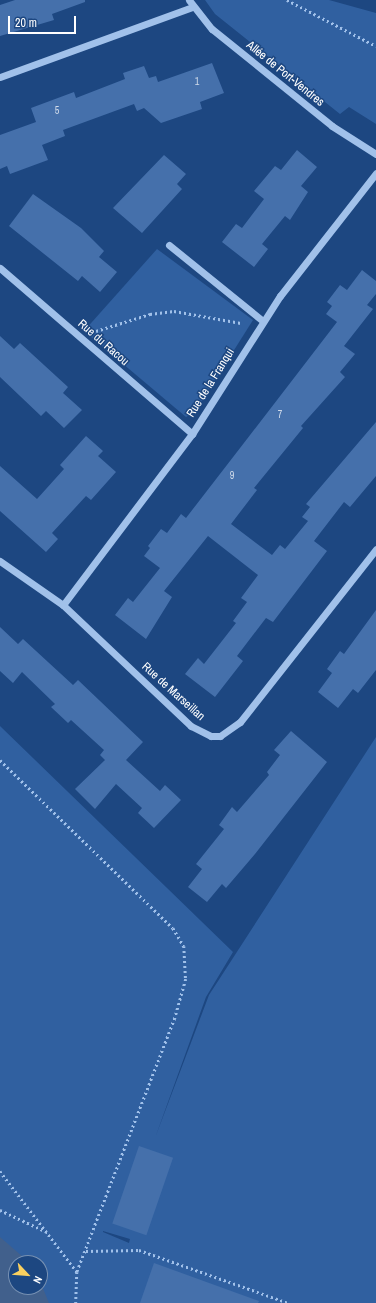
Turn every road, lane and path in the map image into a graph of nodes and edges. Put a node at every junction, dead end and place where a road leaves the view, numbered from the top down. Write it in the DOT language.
graph roads {
  1 [pos="287,0"];
  2 [pos="190,3"];
  3 [pos="376,46"];
  4 [pos="0,77"];
  5 [pos="376,154"];
  6 [pos="376,173"];
  7 [pos="168,245"];
  8 [pos="0,268"];
  9 [pos="261,324"];
  10 [pos="79,337"];
  11 [pos="192,434"];
  12 [pos="376,549"];
  13 [pos="1,563"];
  14 [pos="63,605"];
  15 [pos="0,760"];
  16 [pos="0,1171"];
  17 [pos="0,1210"];
  18 [pos="49,1234"];
  19 [pos="86,1251"];
  20 [pos="78,1272"];
  21 [pos="76,1303"];
  22 [pos="289,1303"];
  1 -- 3 [label="path"];
  2 -- 4 [label="street"];
  2 -- 5 [label="street, Allée de Port-Vendres"];
  6 -- 9 [label="street, Rue de la Franqui"];
  7 -- 9 [label="street"];
  8 -- 10 [label="street, Rue du Racou"];
  9 -- 10 [label="path"];
  9 -- 11 [label="street, Rue de la Franqui"];
  10 -- 11 [label="street, Rue du Racou"];
  11 -- 14 [label="street, Rue de la Franqui"];
  12 -- 14 [label="street, Rue de Marseillan"];
  13 -- 14 [label="street, Rue de Marseillan"];
  15 -- 19 [label="path"];
  16 -- 18 [label="path"];
  17 -- 18 [label="path"];
  18 -- 20 [label="path"];
  19 -- 20 [label="path"];
  19 -- 22 [label="path"];
  20 -- 21 [label="path"];
}
